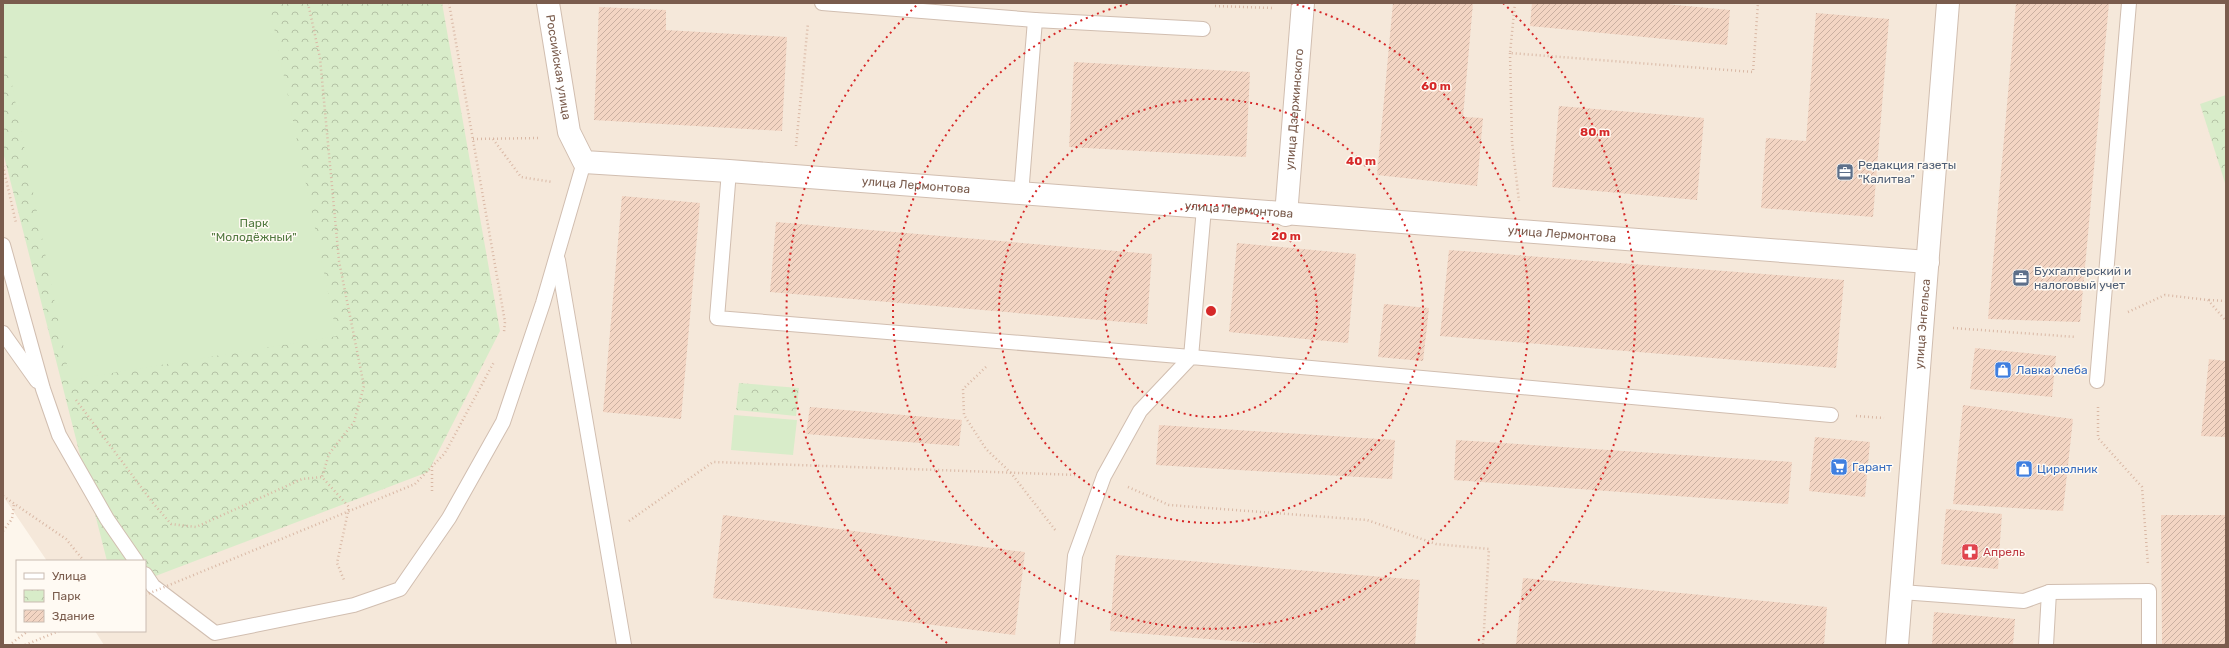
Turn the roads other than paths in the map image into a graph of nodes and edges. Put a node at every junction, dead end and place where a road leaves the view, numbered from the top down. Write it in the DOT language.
graph roads {
  1 [pos="548,3"];
  2 [pos="822,3"];
  3 [pos="1303,3"];
  4 [pos="1948,3"];
  5 [pos="2129,3"];
  6 [pos="1035,20"];
  7 [pos="1203,29"];
  8 [pos="584,162"];
  9 [pos="729,171"];
  10 [pos="1021,195"];
  11 [pos="1204,208"];
  12 [pos="1286,215"];
  13 [pos="3,245"];
  14 [pos="557,256"];
  15 [pos="1928,262"];
  16 [pos="3,333"];
  17 [pos="1191,357"];
  18 [pos="2097,381"];
  19 [pos="43,389"];
  20 [pos="1831,415"];
  21 [pos="135,560"];
  22 [pos="146,576"];
  23 [pos="1902,592"];
  24 [pos="2049,592"];
  25 [pos="624,645"];
  26 [pos="1067,645"];
  27 [pos="1897,645"];
  28 [pos="2046,645"];
  29 [pos="2149,645"];
  1 -- 8 [label="street, Российская улица"];
  2 -- 6 [label="lane"];
  3 -- 12 [label="street, улица Дзержинского"];
  4 -- 15 [label="street, улица Энгельса"];
  5 -- 18 [label="lane"];
  6 -- 7 [label="lane"];
  6 -- 10 [label="lane"];
  8 -- 9 [label="street, улица Лермонтова"];
  8 -- 14 [label="lane"];
  9 -- 10 [label="street, улица Лермонтова"];
  9 -- 17 [label="lane"];
  10 -- 11 [label="street, улица Лермонтова"];
  11 -- 12 [label="street, улица Лермонтова"];
  11 -- 17 [label="lane"];
  12 -- 15 [label="street, улица Лермонтова"];
  13 -- 19 [label="lane"];
  14 -- 22 [label="lane"];
  14 -- 25 [label="lane"];
  15 -- 23 [label="street, улица Энгельса"];
  16 -- 19 [label="lane"];
  17 -- 20 [label="lane"];
  17 -- 26 [label="lane"];
  19 -- 21 [label="lane"];
  23 -- 24 [label="lane"];
  23 -- 27 [label="street, улица Энгельса"];
  24 -- 28 [label="lane"];
  24 -- 29 [label="lane"];
}
